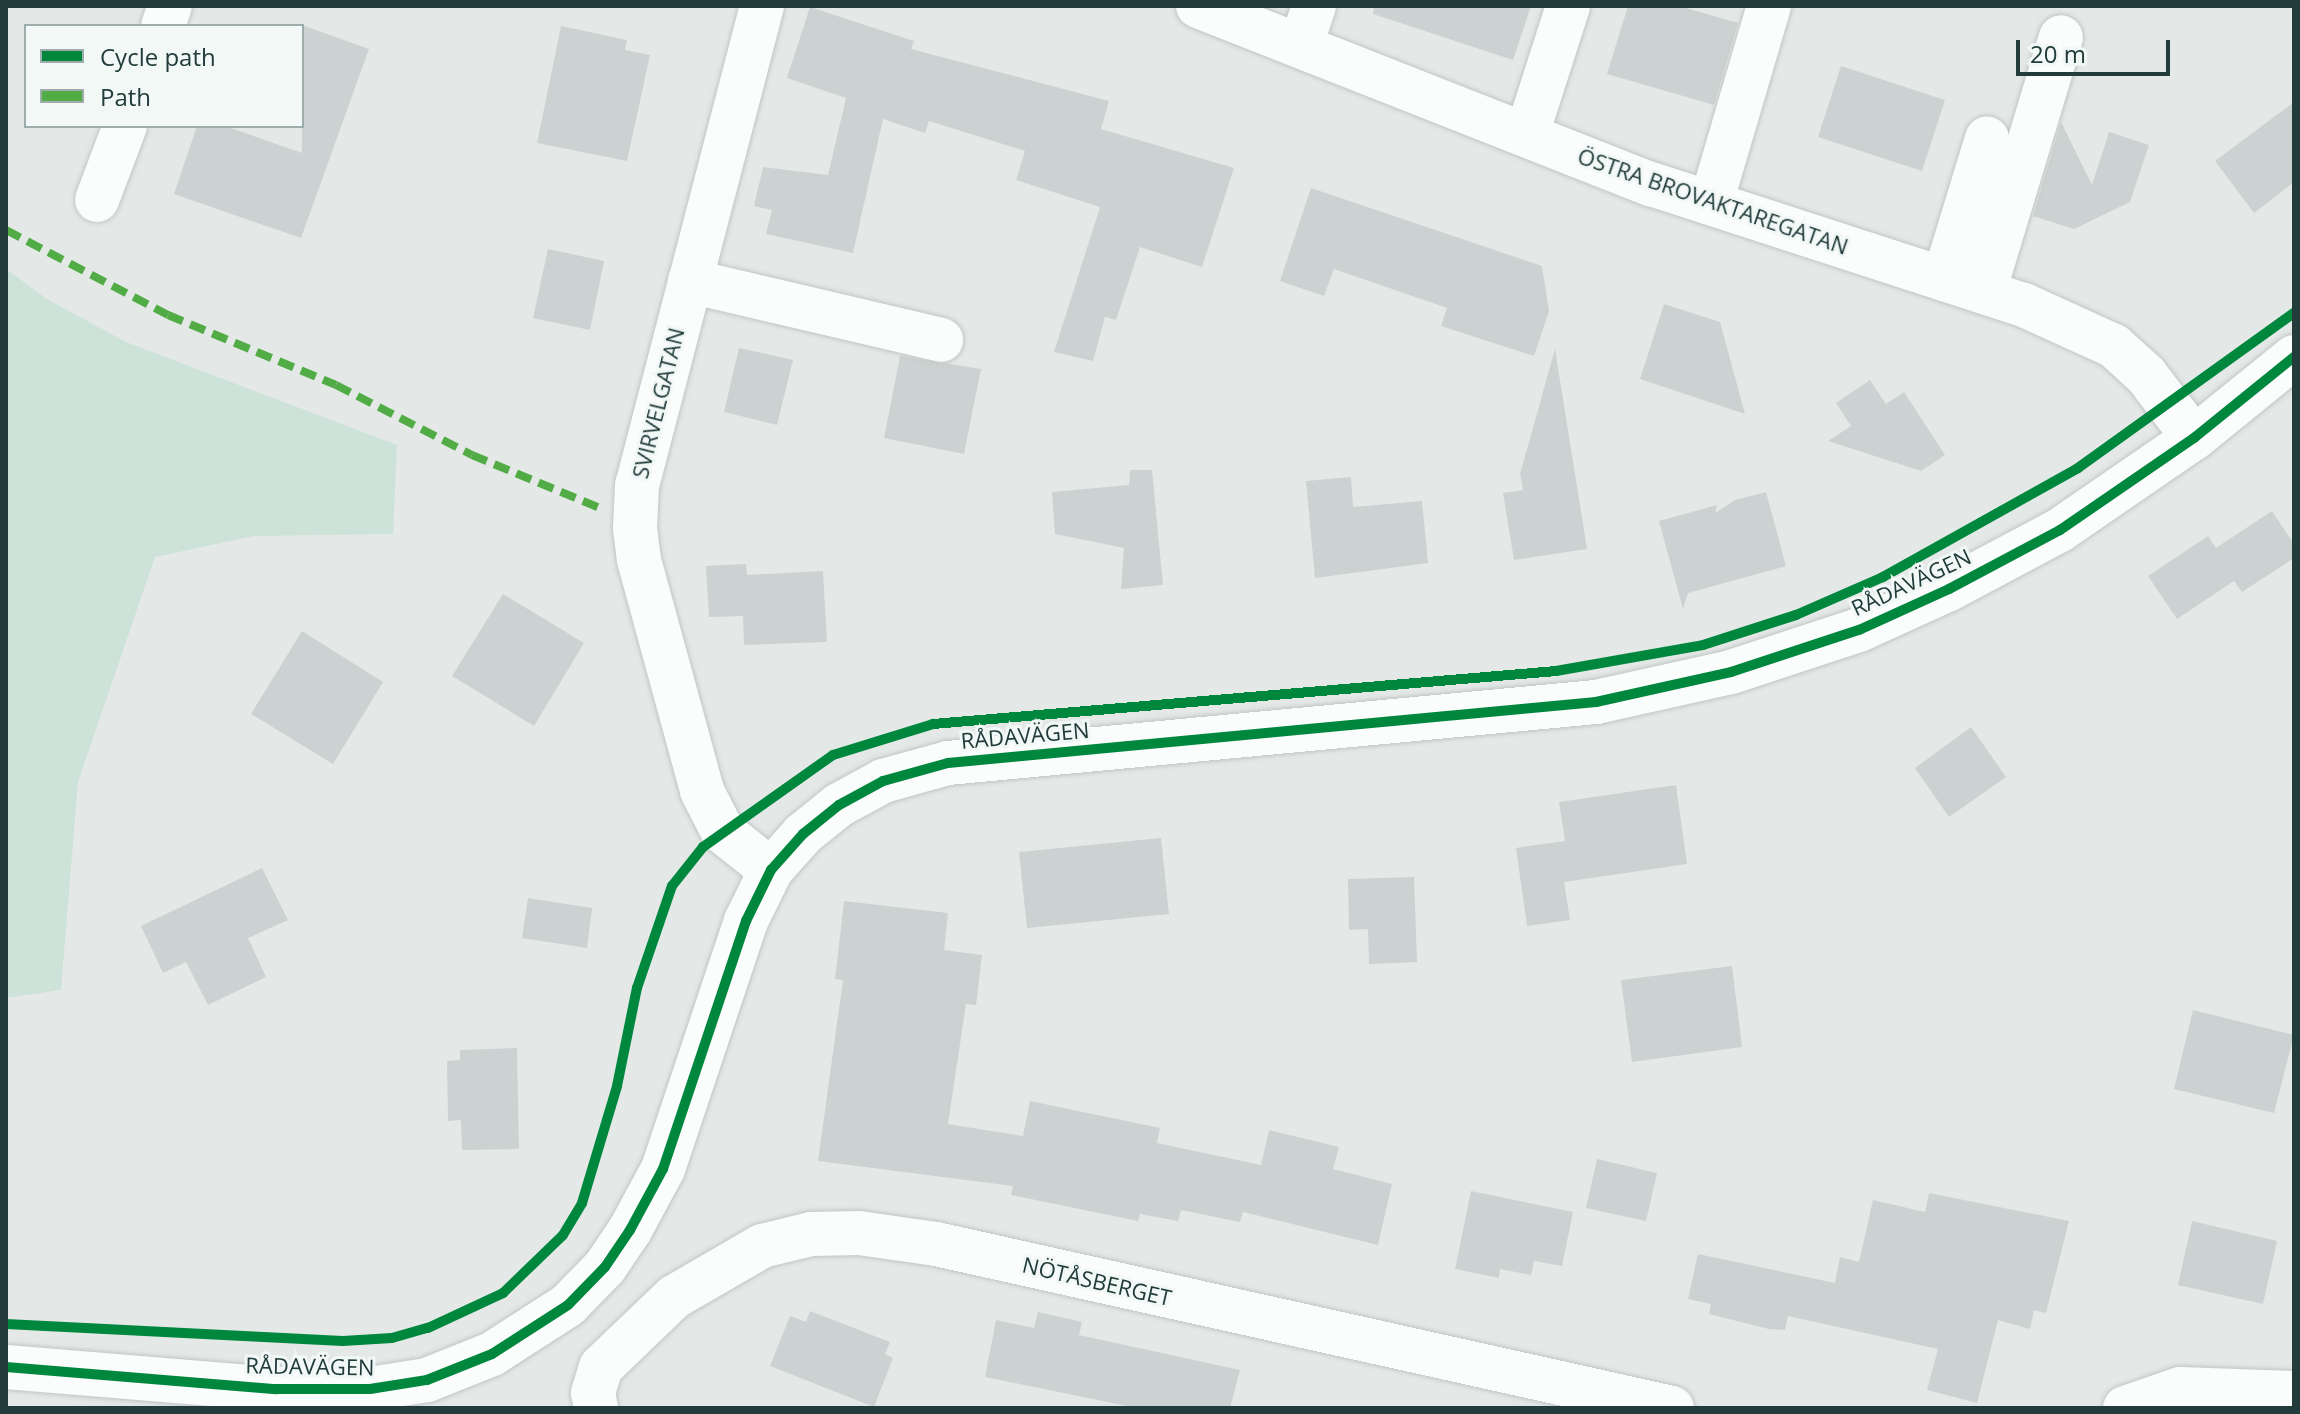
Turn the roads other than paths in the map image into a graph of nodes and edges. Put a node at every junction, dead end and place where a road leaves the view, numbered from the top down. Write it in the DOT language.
graph roads {
  1 [pos="762,6"];
  2 [pos="1198,6"];
  3 [pos="1568,6"];
  4 [pos="1769,6"];
  5 [pos="1308,25"];
  6 [pos="2061,37"];
  7 [pos="124,128"];
  8 [pos="1527,134"];
  9 [pos="1987,138"];
  10 [pos="97,200"];
  11 [pos="1711,203"];
  12 [pos="690,281"];
  13 [pos="1964,285"];
  14 [pos="941,340"];
  15 [pos="2294,357"];
  16 [pos="2194,438"];
  17 [pos="771,870"];
  18 [pos="6,1367"];
  19 [pos="114,1392"];
  20 [pos="2294,1393"];
  21 [pos="431,1394"];
  22 [pos="596,1408"];
  23 [pos="1672,1408"];
  24 [pos="2125,1408"];
  1 -- 12 [label="street, SVIRVELGATAN"];
  2 -- 5 [label="street, ÖSTRA BROVAKTAREGATAN"];
  3 -- 8 [label="street"];
  4 -- 11 [label="street"];
  5 -- 8 [label="street, ÖSTRA BROVAKTAREGATAN"];
  6 -- 13 [label="street"];
  7 -- 10 [label="street"];
  8 -- 11 [label="street, ÖSTRA BROVAKTAREGATAN"];
  9 -- 13 [label="street"];
  11 -- 13 [label="street, ÖSTRA BROVAKTAREGATAN"];
  12 -- 14 [label="street"];
  12 -- 17 [label="street, SVIRVELGATAN"];
  13 -- 16 [label="street, ÖSTRA BROVAKTAREGATAN"];
  15 -- 16 [label="street, RÅDAVÄGEN"];
  16 -- 17 [label="street, RÅDAVÄGEN"];
  17 -- 21 [label="street, RÅDAVÄGEN"];
  18 -- 19 [label="street, RÅDAVÄGEN"];
  19 -- 21 [label="street, RÅDAVÄGEN"];
  20 -- 24 [label="street"];
  22 -- 23 [label="street, NÖTÅSBERGET"];
}
